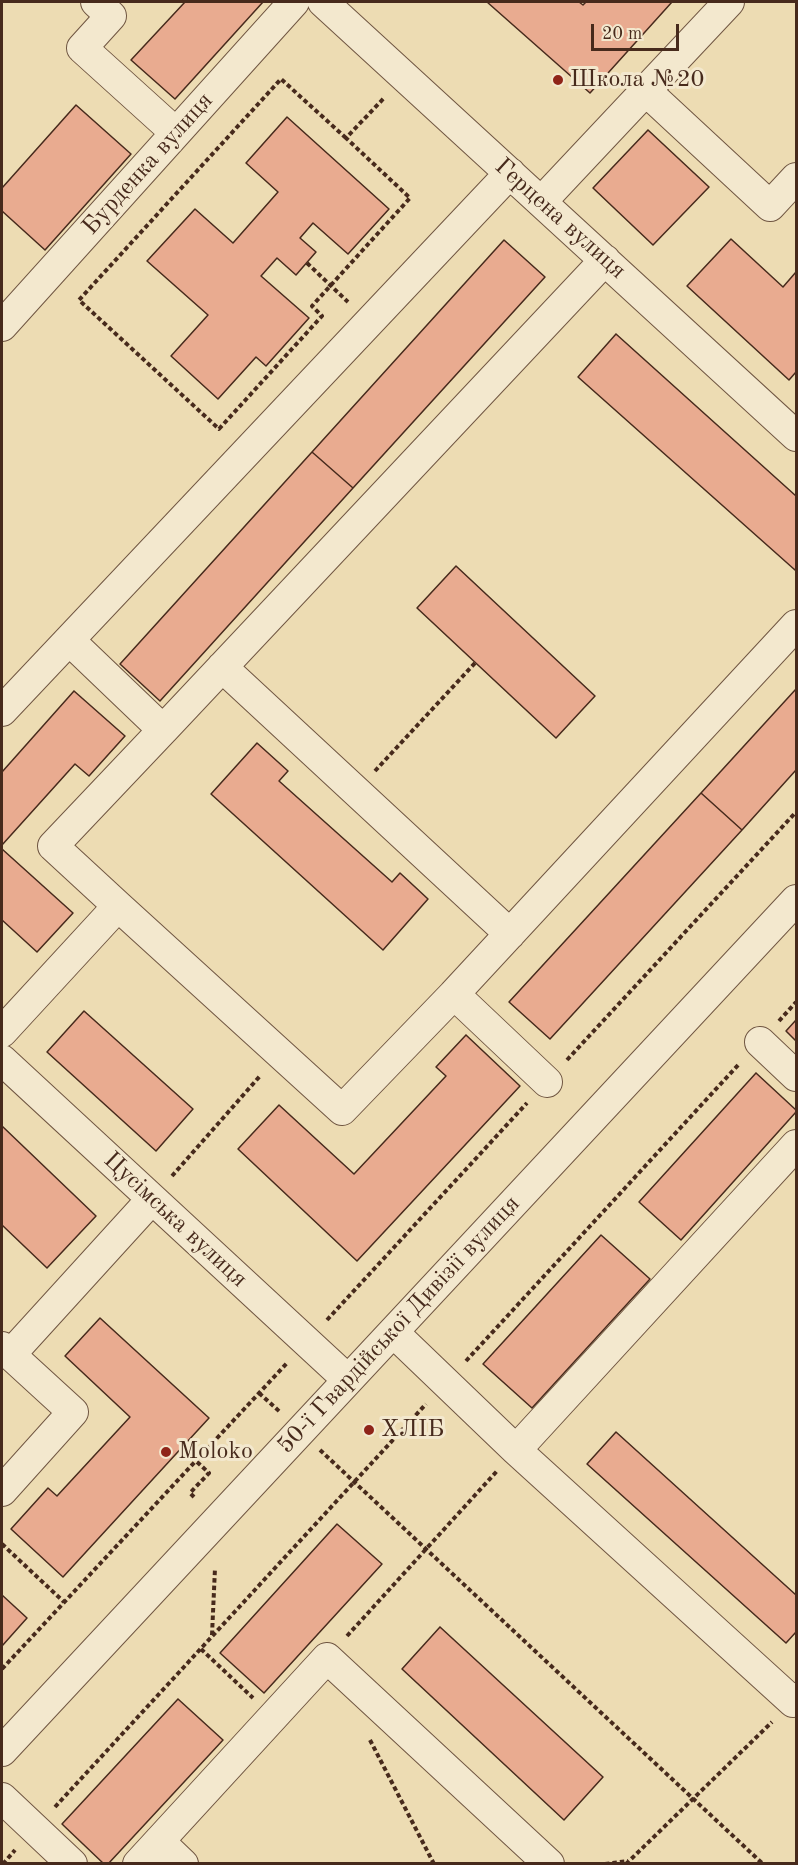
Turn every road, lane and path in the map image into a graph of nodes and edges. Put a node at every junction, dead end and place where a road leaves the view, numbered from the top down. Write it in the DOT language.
graph roads {
  1 [pos="96,2"];
  2 [pos="294,2"];
  3 [pos="323,2"];
  4 [pos="729,2"];
  5 [pos="645,90"];
  6 [pos="379,103"];
  7 [pos="176,133"];
  8 [pos="346,138"];
  9 [pos="510,173"];
  10 [pos="796,178"];
  11 [pos="541,202"];
  12 [pos="604,260"];
  13 [pos="307,263"];
  14 [pos="330,286"];
  15 [pos="369,322"];
  16 [pos="2,326"];
  17 [pos="794,428"];
  18 [pos="796,625"];
  19 [pos="69,640"];
  20 [pos="476,662"];
  21 [pos="222,667"];
  22 [pos="2,711"];
  23 [pos="164,730"];
  24 [pos="356,792"];
  25 [pos="796,812"];
  26 [pos="796,900"];
  27 [pos="118,906"];
  28 [pos="510,934"];
  29 [pos="454,994"];
  30 [pos="796,1002"];
  31 [pos="2,1032"];
  32 [pos="760,1042"];
  33 [pos="280,1053"];
  34 [pos="2,1060"];
  35 [pos="796,1076"];
  36 [pos="547,1082"];
  37 [pos="791,1162"];
  38 [pos="152,1199"];
  39 [pos="393,1332"];
  40 [pos="307,1342"];
  41 [pos="6,1351"];
  42 [pos="348,1380"];
  43 [pos="445,1384"];
  44 [pos="516,1450"];
  45 [pos="196,1461"];
  46 [pos="354,1482"];
  47 [pos="2,1491"];
  48 [pos="194,1497"];
  49 [pos="2,1544"];
  50 [pos="426,1549"];
  51 [pos="216,1566"];
  52 [pos="64,1602"];
  53 [pos="212,1636"];
  54 [pos="201,1649"];
  55 [pos="327,1658"];
  56 [pos="2,1669"];
  57 [pos="795,1700"];
  58 [pos="273,1717"];
  59 [pos="364,1730"];
  60 [pos="2,1751"];
  61 [pos="2,1798"];
  62 [pos="692,1798"];
  63 [pos="35,1828"];
  64 [pos="159,1841"];
  65 [pos="627,1862"];
  66 [pos="3,1863"];
  67 [pos="72,1863"];
  68 [pos="138,1863"];
  69 [pos="183,1863"];
  70 [pos="434,1863"];
  71 [pos="549,1863"];
  72 [pos="604,1863"];
  73 [pos="762,1863"];
  1 -- 7 [label="street"];
  2 -- 7 [label="street, Бурденка вулиця"];
  3 -- 9 [label="street, Герцена вулиця"];
  4 -- 5 [label="street"];
  5 -- 10 [label="street"];
  5 -- 11 [label="street"];
  6 -- 8 [label="path"];
  7 -- 16 [label="street, Бурденка вулиця"];
  8 -- 14 [label="path"];
  8 -- 14 [label="path"];
  9 -- 11 [label="street, Герцена вулиця"];
  9 -- 15 [label="street"];
  11 -- 12 [label="street, Герцена вулиця"];
  12 -- 17 [label="street, Герцена вулиця"];
  12 -- 21 [label="street"];
  13 -- 14 [label="path"];
  14 -- 15 [label="path"];
  15 -- 19 [label="street"];
  18 -- 28 [label="street"];
  19 -- 22 [label="street"];
  19 -- 23 [label="street"];
  20 -- 24 [label="path"];
  21 -- 23 [label="street"];
  21 -- 24 [label="street"];
  23 -- 27 [label="street"];
  24 -- 28 [label="street"];
  25 -- 36 [label="path"];
  26 -- 39 [label="street, 50-ї Гвардійської Дивізії вулиця"];
  27 -- 31 [label="street"];
  27 -- 33 [label="street"];
  28 -- 29 [label="street"];
  29 -- 33 [label="street"];
  29 -- 36 [label="street"];
  30 -- 32 [label="path"];
  32 -- 35 [label="street"];
  32 -- 43 [label="path"];
  33 -- 38 [label="path"];
  34 -- 38 [label="street, Цусімська вулиця"];
  36 -- 40 [label="path"];
  37 -- 44 [label="street"];
  38 -- 40 [label="street, Цусімська вулиця"];
  38 -- 41 [label="street"];
  39 -- 42 [label="street, 50-ї Гвардійської Дивізії вулиця"];
  39 -- 43 [label="street"];
  40 -- 42 [label="street, Цусімська вулиця"];
  40 -- 45 [label="path"];
  41 -- 47 [label="street"];
  42 -- 60 [label="street, 50-ї Гвардійської Дивізії вулиця"];
  43 -- 44 [label="street"];
  43 -- 46 [label="path"];
  44 -- 50 [label="path"];
  44 -- 57 [label="street"];
  45 -- 48 [label="path"];
  45 -- 52 [label="path"];
  46 -- 50 [label="path"];
  46 -- 53 [label="path"];
  49 -- 52 [label="path"];
  50 -- 55 [label="path"];
  50 -- 62 [label="path"];
  51 -- 53 [label="path"];
  52 -- 56 [label="path"];
  53 -- 54 [label="path"];
  54 -- 58 [label="path"];
  54 -- 63 [label="path"];
  55 -- 58 [label="street"];
  55 -- 71 [label="street"];
  57 -- 62 [label="path"];
  58 -- 64 [label="street"];
  59 -- 70 [label="path"];
  61 -- 63 [label="street"];
  62 -- 65 [label="path"];
  62 -- 73 [label="path"];
  63 -- 66 [label="path"];
  63 -- 67 [label="street"];
  64 -- 68 [label="street"];
  64 -- 69 [label="street"];
  65 -- 72 [label="path"];
}
